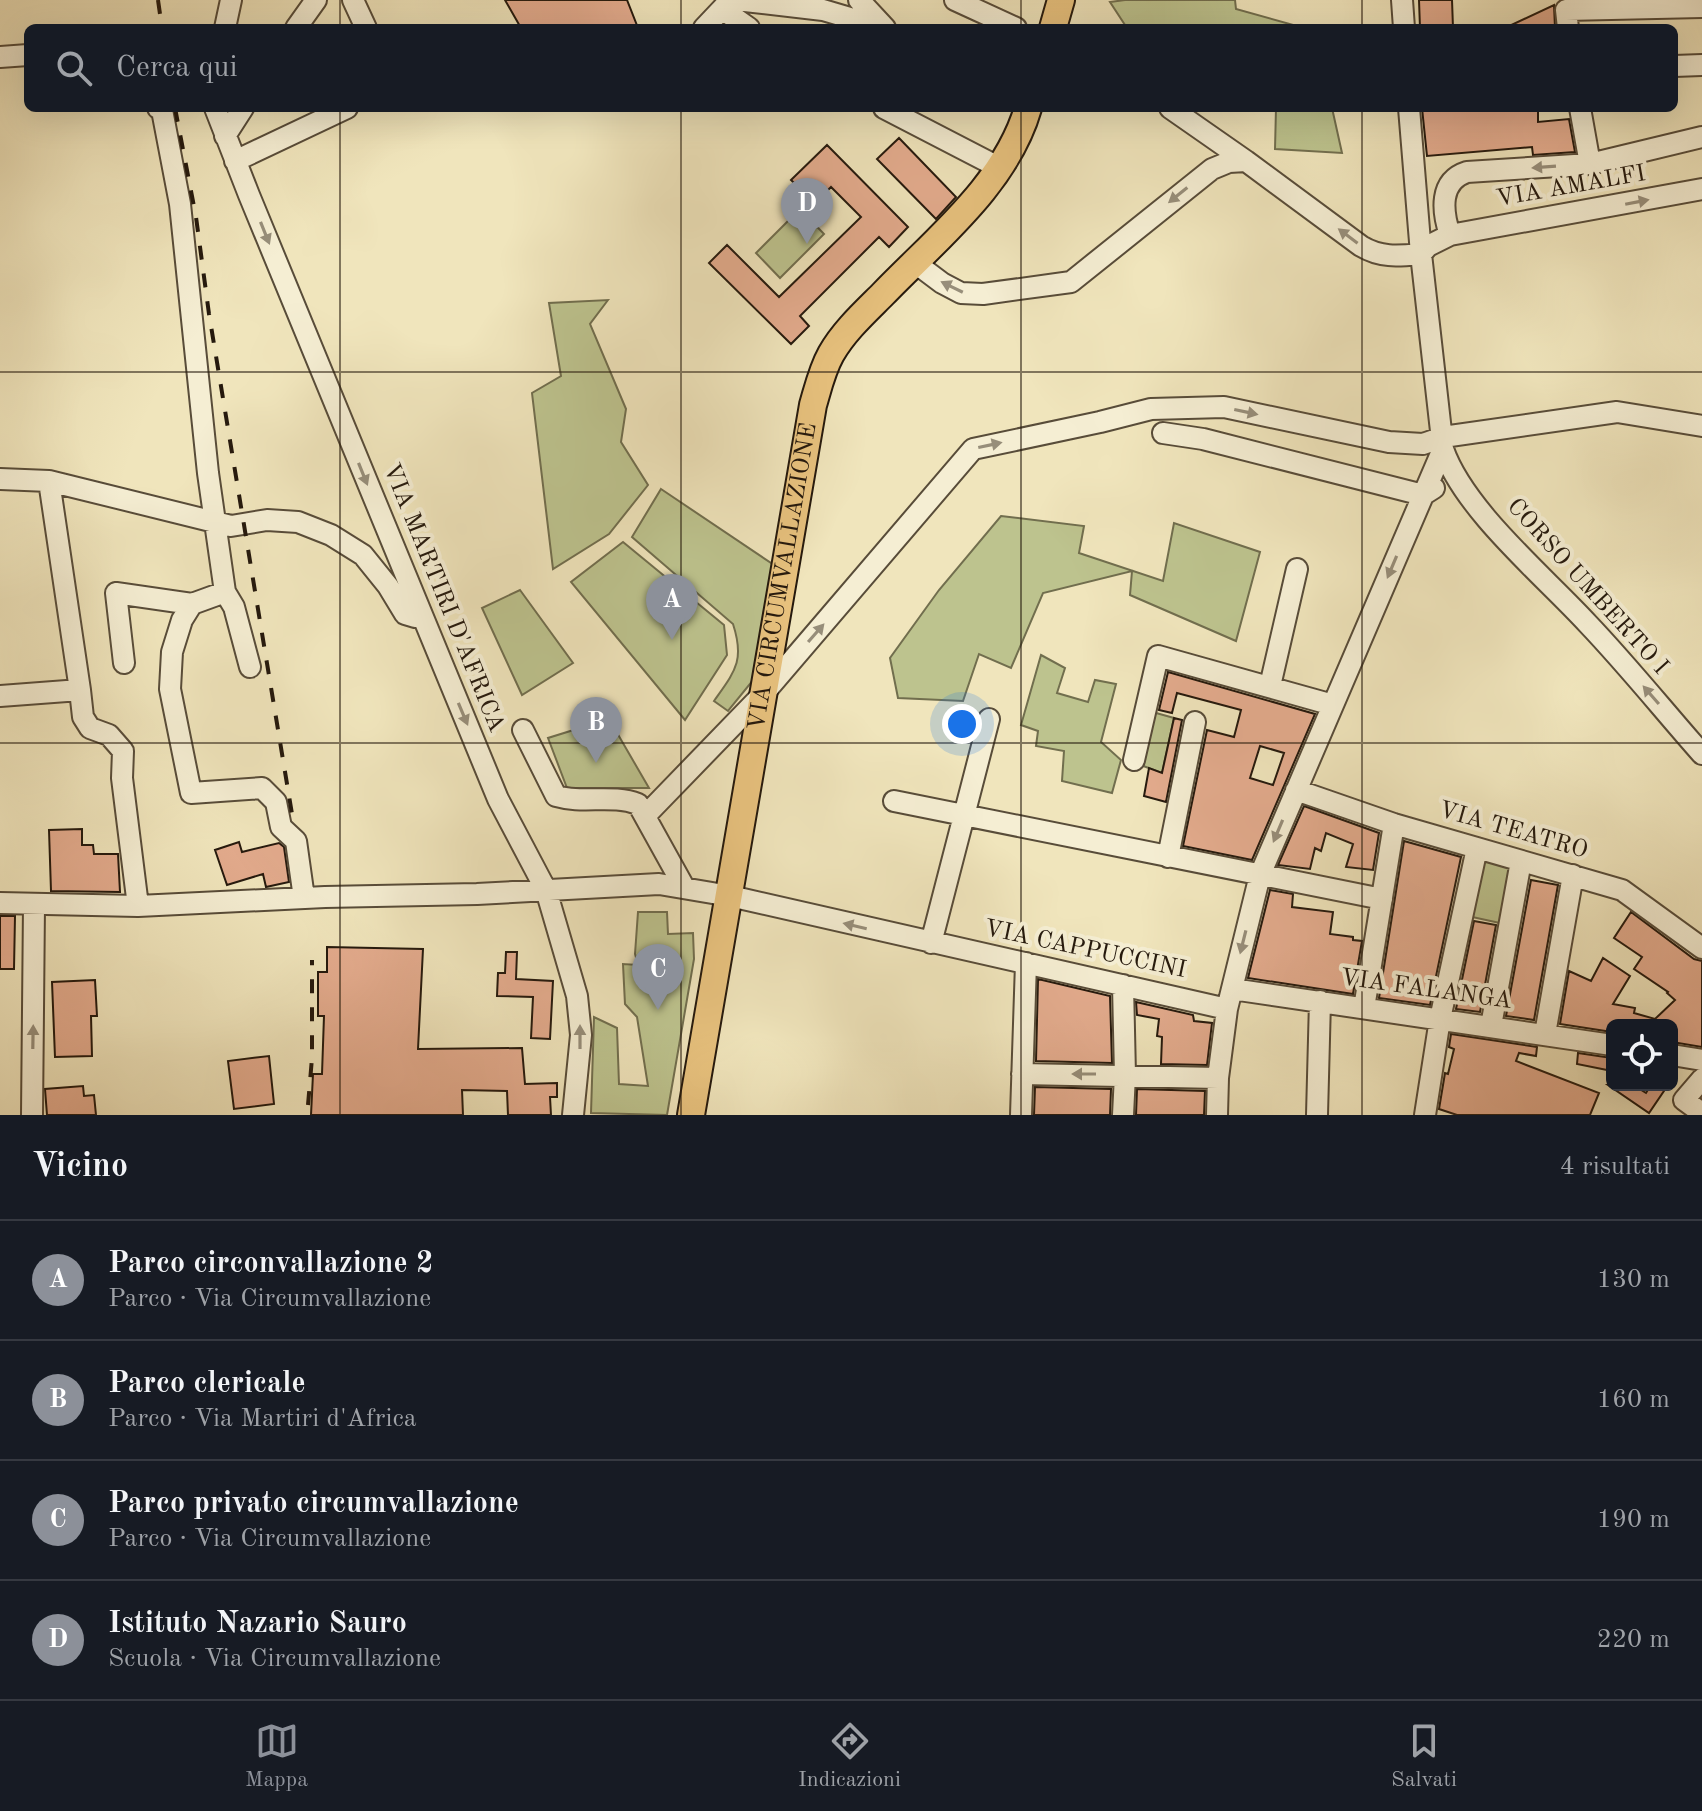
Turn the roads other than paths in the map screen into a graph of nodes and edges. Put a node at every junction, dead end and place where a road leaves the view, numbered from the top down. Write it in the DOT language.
graph roads {
  1 [pos="231,0"];
  2 [pos="316,0"];
  3 [pos="353,0"];
  4 [pos="859,0"];
  5 [pos="955,0"];
  6 [pos="1061,0"];
  7 [pos="1402,0"];
  8 [pos="1607,4"];
  9 [pos="1702,7"];
  10 [pos="722,9"];
  11 [pos="1567,19"];
  12 [pos="226,24"];
  13 [pos="299,24"];
  14 [pos="364,24"];
  15 [pos="708,24"];
  16 [pos="743,24"];
  17 [pos="871,24"];
  18 [pos="881,24"];
  19 [pos="1007,24"];
  20 [pos="1054,24"];
  21 [pos="1404,24"];
  22 [pos="24,55"];
  23 [pos="0,57"];
  24 [pos="1702,65"];
  25 [pos="1678,66"];
  26 [pos="162,112"];
  27 [pos="216,112"];
  28 [pos="240,112"];
  29 [pos="339,112"];
  30 [pos="892,112"];
  31 [pos="1026,112"];
  32 [pos="1176,112"];
  33 [pos="1409,112"];
  34 [pos="1581,112"];
  35 [pos="225,136"];
  36 [pos="1702,137"];
  37 [pos="235,161"];
  38 [pos="1246,161"];
  39 [pos="1590,164"];
  40 [pos="998,167"];
  41 [pos="1702,189"];
  42 [pos="1418,222"];
  43 [pos="1447,227"];
  44 [pos="1421,254"];
  45 [pos="914,262"];
  46 [pos="1702,425"];
  47 [pos="1163,433"];
  48 [pos="1443,443"];
  49 [pos="0,479"];
  50 [pos="49,481"];
  51 [pos="1458,483"];
  52 [pos="1423,495"];
  53 [pos="214,520"];
  54 [pos="1297,569"];
  55 [pos="225,592"];
  56 [pos="192,604"];
  57 [pos="422,615"];
  58 [pos="124,663"];
  59 [pos="250,667"];
  60 [pos="1270,686"];
  61 [pos="80,690"];
  62 [pos="765,692"];
  63 [pos="0,696"];
  64 [pos="1333,705"];
  65 [pos="989,719"];
  66 [pos="1195,722"];
  67 [pos="523,730"];
  68 [pos="1702,754"];
  69 [pos="1134,760"];
  70 [pos="1296,790"];
  71 [pos="894,801"];
  72 [pos="645,816"];
  73 [pos="965,816"];
  74 [pos="1394,824"];
  75 [pos="1477,848"];
  76 [pos="1168,857"];
  77 [pos="1521,861"];
  78 [pos="1260,875"];
  79 [pos="1573,875"];
  80 [pos="684,887"];
  81 [pos="546,890"];
  82 [pos="730,896"];
  83 [pos="304,898"];
  84 [pos="1382,899"];
  85 [pos="0,903"];
  86 [pos="34,905"];
  87 [pos="138,906"];
  88 [pos="931,943"];
  89 [pos="1702,948"];
  90 [pos="1026,963"];
  91 [pos="1123,985"];
  92 [pos="1230,999"];
  93 [pos="1320,1001"];
  94 [pos="1364,1008"];
  95 [pos="1440,1019"];
  96 [pos="1491,1026"];
  97 [pos="1545,1034"];
  98 [pos="1606,1044"];
  99 [pos="1678,1056"];
  100 [pos="1702,1060"];
  101 [pos="1022,1074"];
  102 [pos="1125,1075"];
  103 [pos="1218,1078"];
  104 [pos="1702,1079"];
  105 [pos="1702,1113"];
  106 [pos="32,1115"];
  107 [pos="573,1115"];
  108 [pos="691,1115"];
  109 [pos="1021,1115"];
  110 [pos="1123,1115"];
  111 [pos="1217,1115"];
  112 [pos="1317,1115"];
  113 [pos="1425,1115"];
  1 -- 12 [label="street"];
  2 -- 13 [label="street"];
  3 -- 14 [label="street"];
  4 -- 18 [label="street"];
  5 -- 19 [label="street"];
  6 -- 20 [label="main road"];
  7 -- 21 [label="street"];
  8 -- 9 [label="street"];
  8 -- 11 [label="street"];
  10 -- 15 [label="street"];
  10 -- 16 [label="street"];
  10 -- 17 [label="street"];
  22 -- 23 [label="street"];
  24 -- 25 [label="street"];
  26 -- 53 [label="street"];
  27 -- 35 [label="street, VIA MARTIRI D'AFRICA"];
  28 -- 35 [label="street"];
  29 -- 37 [label="street"];
  30 -- 40 [label="street"];
  31 -- 40 [label="main road, VIA CIRCUMVALLAZIONE"];
  32 -- 38 [label="street"];
  33 -- 42 [label="street"];
  34 -- 39 [label="street"];
  35 -- 37 [label="street, VIA MARTIRI D'AFRICA"];
  36 -- 39 [label="street"];
  37 -- 57 [label="street, VIA MARTIRI D'AFRICA, one-way"];
  44 -- 38 [label="street, one-way"];
  38 -- 45 [label="street, one-way"];
  39 -- 43 [label="street, one-way"];
  40 -- 45 [label="main road, VIA CIRCUMVALLAZIONE"];
  43 -- 41 [label="street, VIA AMALFI, one-way"];
  42 -- 43 [label="street, VIA AMALFI"];
  42 -- 44 [label="street"];
  43 -- 44 [label="street"];
  44 -- 48 [label="street"];
  45 -- 62 [label="main road, VIA CIRCUMVALLAZIONE"];
  46 -- 48 [label="street"];
  47 -- 52 [label="street"];
  48 -- 51 [label="street, CORSO UMBERTO I"];
  48 -- 52 [label="street"];
  62 -- 48 [label="street, one-way"];
  49 -- 50 [label="street"];
  50 -- 53 [label="street"];
  50 -- 61 [label="street"];
  51 -- 52 [label="street"];
  68 -- 51 [label="street, CORSO UMBERTO I, one-way"];
  52 -- 64 [label="street, one-way"];
  53 -- 55 [label="street"];
  53 -- 57 [label="street"];
  54 -- 60 [label="street"];
  55 -- 56 [label="street"];
  55 -- 59 [label="street"];
  56 -- 58 [label="street"];
  56 -- 83 [label="street"];
  57 -- 81 [label="street, VIA MARTIRI D'AFRICA, one-way"];
  60 -- 64 [label="street"];
  60 -- 69 [label="street"];
  61 -- 63 [label="street"];
  61 -- 87 [label="street"];
  62 -- 72 [label="street"];
  62 -- 82 [label="main road, VIA CIRCUMVALLAZIONE"];
  64 -- 70 [label="street"];
  65 -- 73 [label="street"];
  66 -- 76 [label="street"];
  67 -- 72 [label="street"];
  70 -- 74 [label="street, VIA TEATRO"];
  70 -- 78 [label="street, one-way"];
  71 -- 73 [label="street"];
  72 -- 80 [label="street"];
  73 -- 76 [label="street"];
  73 -- 88 [label="street"];
  74 -- 75 [label="street, VIA TEATRO"];
  74 -- 84 [label="street"];
  75 -- 77 [label="street, VIA TEATRO"];
  75 -- 95 [label="street"];
  76 -- 78 [label="street"];
  77 -- 79 [label="street, VIA TEATRO"];
  77 -- 96 [label="street"];
  78 -- 84 [label="street"];
  78 -- 92 [label="street, one-way"];
  79 -- 89 [label="street, VIA TEATRO"];
  79 -- 97 [label="street"];
  80 -- 81 [label="street, VIA CAPPUCCINI"];
  80 -- 82 [label="street, VIA CAPPUCCINI"];
  81 -- 83 [label="street, VIA CAPPUCCINI"];
  107 -- 81 [label="street, VIA MARTIRI D'AFRICA, one-way"];
  88 -- 82 [label="street, VIA CAPPUCCINI, one-way"];
  82 -- 108 [label="main road, VIA CIRCUMVALLAZIONE"];
  83 -- 87 [label="street, VIA CAPPUCCINI"];
  84 -- 94 [label="street"];
  85 -- 86 [label="street, VIA CAPPUCCINI"];
  86 -- 87 [label="street, VIA CAPPUCCINI"];
  106 -- 86 [label="street, one-way"];
  88 -- 90 [label="street, VIA CAPPUCCINI"];
  90 -- 91 [label="street, VIA CAPPUCCINI"];
  90 -- 101 [label="street"];
  91 -- 92 [label="street, VIA CAPPUCCINI"];
  91 -- 102 [label="street"];
  92 -- 93 [label="street, VIA FALANGA"];
  92 -- 103 [label="street"];
  93 -- 94 [label="street, VIA FALANGA"];
  93 -- 112 [label="street"];
  94 -- 95 [label="street, VIA FALANGA"];
  95 -- 96 [label="street, VIA FALANGA"];
  95 -- 113 [label="street"];
  96 -- 97 [label="street, VIA FALANGA"];
  97 -- 98 [label="street, VIA FALANGA"];
  99 -- 100 [label="street"];
  102 -- 101 [label="street, one-way"];
  101 -- 109 [label="street"];
  102 -- 103 [label="street"];
  102 -- 110 [label="street"];
  103 -- 111 [label="street"];
  104 -- 105 [label="street"];
}
